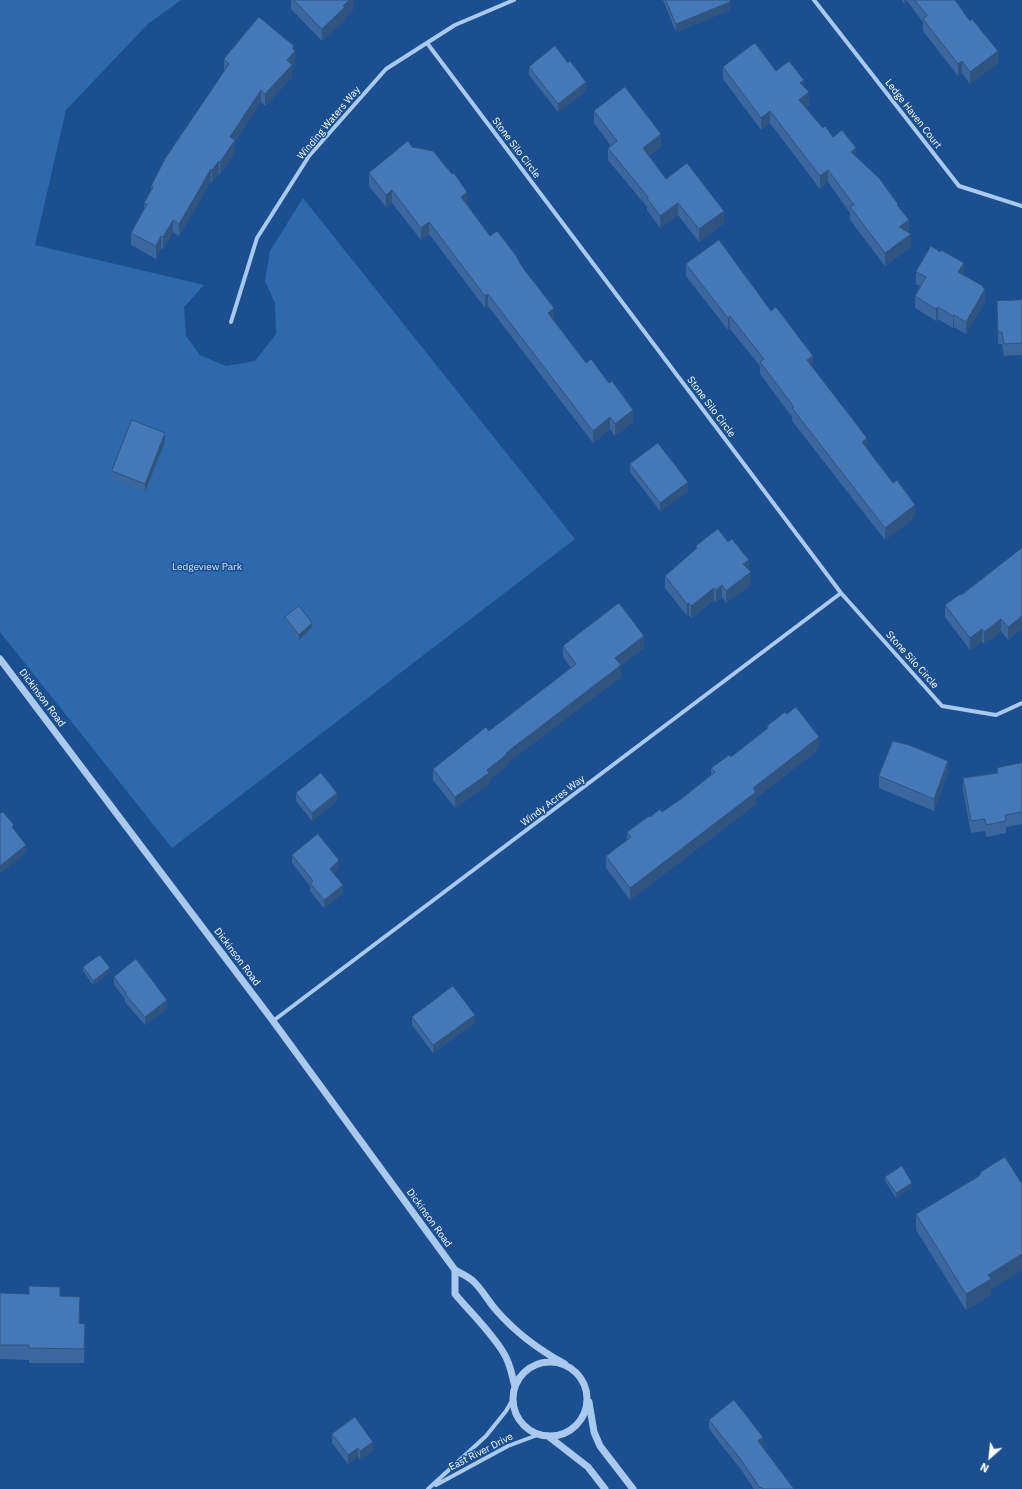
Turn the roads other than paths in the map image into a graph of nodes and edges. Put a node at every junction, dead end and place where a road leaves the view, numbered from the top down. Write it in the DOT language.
graph roads {
  1 [pos="514,0"];
  2 [pos="814,0"];
  3 [pos="427,43"];
  4 [pos="1022,206"];
  5 [pos="231,322"];
  6 [pos="841,593"];
  7 [pos="0,659"];
  8 [pos="1022,702"];
  9 [pos="274,1021"];
  10 [pos="454,1270"];
  11 [pos="565,1364"];
  12 [pos="515,1387"];
  13 [pos="588,1394"];
  14 [pos="513,1399"];
  15 [pos="540,1434"];
  16 [pos="548,1436"];
  17 [pos="429,1488"];
  18 [pos="605,1489"];
  19 [pos="633,1489"];
  1 -- 3 [label="street, Winding Waters Way"];
  2 -- 4 [label="street, Ledge Haven Court"];
  3 -- 5 [label="street, Winding Waters Way"];
  3 -- 6 [label="street, Stone Silo Circle"];
  6 -- 8 [label="street, Stone Silo Circle"];
  6 -- 9 [label="street, Windy Acres Way"];
  7 -- 9 [label="street, Dickinson Road"];
  9 -- 10 [label="street, Dickinson Road"];
  10 -- 11 [label="street, Dickinson Road"];
  10 -- 12 [label="street"];
  11 -- 12 [label="street"];
  11 -- 13 [label="street"];
  12 -- 14 [label="street"];
  13 -- 16 [label="street"];
  13 -- 19 [label="street"];
  14 -- 15 [label="street"];
  14 -- 17 [label="street, East River Drive"];
  15 -- 16 [label="street"];
  15 -- 17 [label="street, East River Drive"];
  16 -- 18 [label="street"];
}
